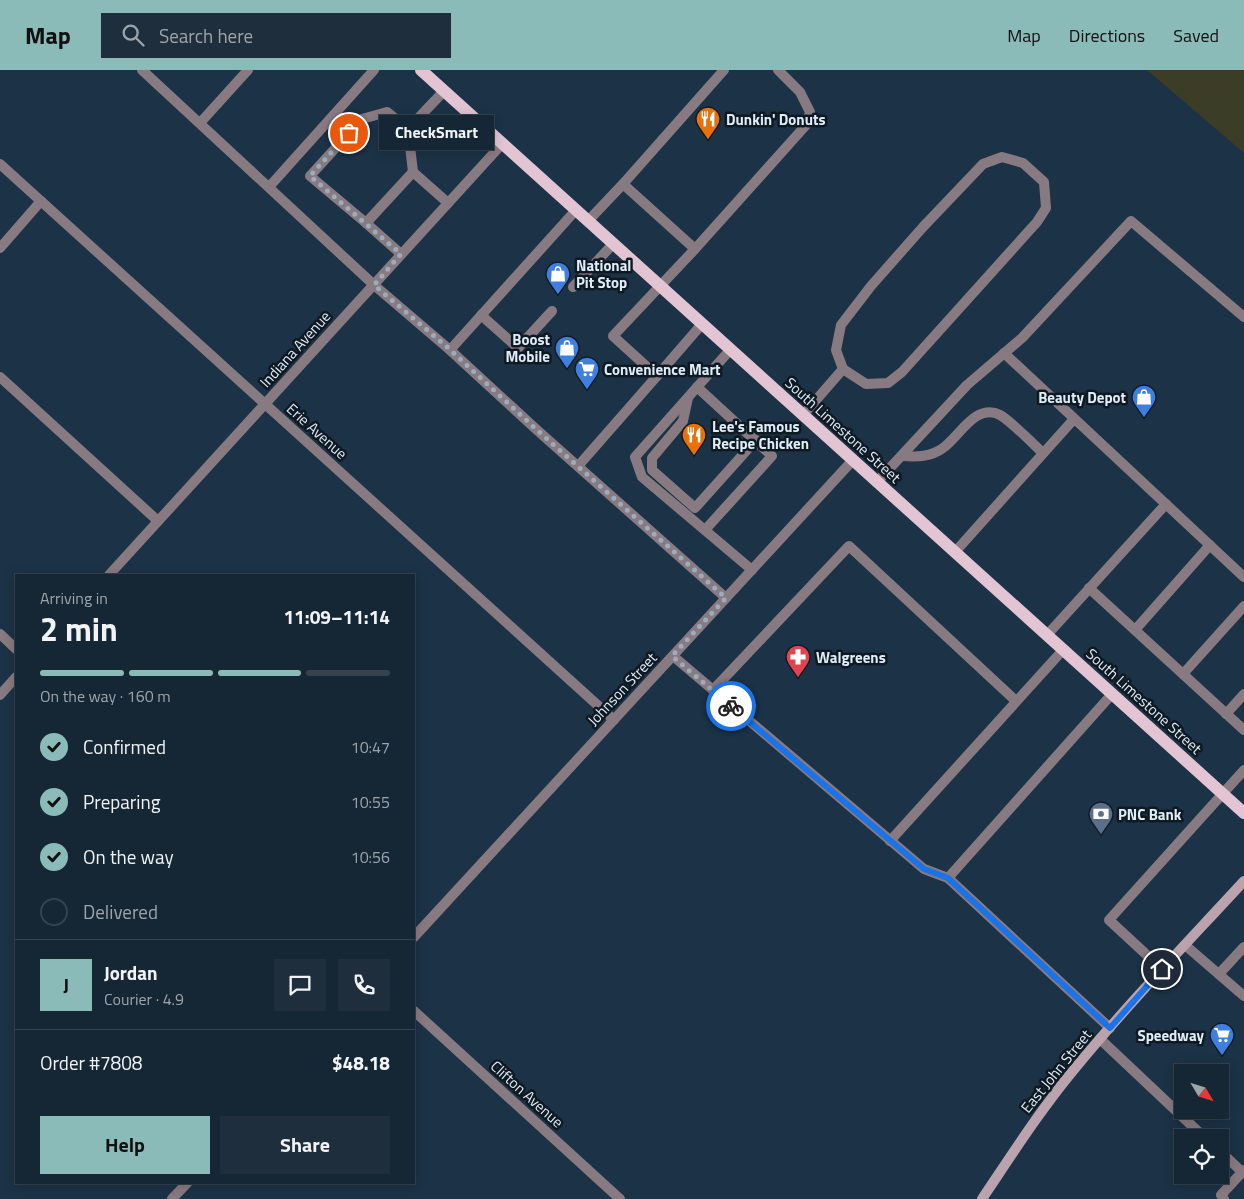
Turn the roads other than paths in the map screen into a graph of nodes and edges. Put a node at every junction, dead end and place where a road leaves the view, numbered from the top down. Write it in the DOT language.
graph roads {
  1 [pos="142,70"];
  2 [pos="248,70"];
  3 [pos="374,70"];
  4 [pos="421,70"];
  5 [pos="724,70"];
  6 [pos="778,70"];
  7 [pos="444,91"];
  8 [pos="200,123"];
  9 [pos="408,129"];
  10 [pos="502,144"];
  11 [pos="0,164"];
  12 [pos="414,172"];
  13 [pos="623,184"];
  14 [pos="269,187"];
  15 [pos="41,201"];
  16 [pos="448,203"];
  17 [pos="576,210"];
  18 [pos="588,221"];
  19 [pos="366,223"];
  20 [pos="613,244"];
  21 [pos="0,248"];
  22 [pos="694,249"];
  23 [pos="401,254"];
  24 [pos="374,285"];
  25 [pos="659,285"];
  26 [pos="573,288"];
  27 [pos="552,311"];
  28 [pos="481,315"];
  29 [pos="1244,318"];
  30 [pos="702,324"];
  31 [pos="450,350"];
  32 [pos="730,350"];
  33 [pos="1004,354"];
  34 [pos="843,370"];
  35 [pos="657,376"];
  36 [pos="0,377"];
  37 [pos="697,387"];
  38 [pos="689,397"];
  39 [pos="265,404"];
  40 [pos="803,415"];
  41 [pos="1074,419"];
  42 [pos="756,440"];
  43 [pos="1043,453"];
  44 [pos="903,456"];
  45 [pos="853,460"];
  46 [pos="579,465"];
  47 [pos="878,482"];
  48 [pos="1166,504"];
  49 [pos="158,521"];
  50 [pos="705,530"];
  51 [pos="1210,545"];
  52 [pos="955,552"];
  53 [pos="752,570"];
  54 [pos="110,574"];
  55 [pos="1244,577"];
  56 [pos="1089,588"];
  57 [pos="726,598"];
  58 [pos="1244,606"];
  59 [pos="1135,630"];
  60 [pos="0,634"];
  61 [pos="1047,635"];
  62 [pos="15,648"];
  63 [pos="1063,650"];
  64 [pos="672,656"];
  65 [pos="1183,674"];
  66 [pos="15,679"];
  67 [pos="713,690"];
  68 [pos="1112,694"];
  69 [pos="1244,694"];
  70 [pos="0,695"];
  71 [pos="1016,701"];
  72 [pos="1226,714"];
  73 [pos="614,720"];
  74 [pos="1244,730"];
  75 [pos="1244,770"];
  76 [pos="1222,794"];
  77 [pos="1244,814"];
  78 [pos="890,841"];
  79 [pos="948,878"];
  80 [pos="1244,881"];
  81 [pos="415,936"];
  82 [pos="1185,945"];
  83 [pos="1244,947"];
  84 [pos="1162,969"];
  85 [pos="1219,974"];
  86 [pos="1242,990"];
  87 [pos="415,1012"];
  88 [pos="1110,1028"];
  89 [pos="1100,1039"];
  90 [pos="1195,1129"];
  91 [pos="1229,1159"];
  92 [pos="1243,1171"];
  93 [pos="186,1184"];
  94 [pos="172,1199"];
  95 [pos="620,1199"];
  96 [pos="982,1199"];
  97 [pos="1224,1199"];
  1 -- 8 [label="street"];
  2 -- 8 [label="street"];
  3 -- 14 [label="street"];
  4 -- 7 [label="main road, South Limestone Street"];
  5 -- 13 [label="street"];
  6 -- 22 [label="street"];
  7 -- 9 [label="street"];
  7 -- 10 [label="main road, South Limestone Street"];
  8 -- 14 [label="street"];
  9 -- 12 [label="street"];
  9 -- 19 [label="street"];
  10 -- 16 [label="street, Indiana Avenue"];
  10 -- 17 [label="main road, South Limestone Street"];
  11 -- 15 [label="street, Erie Avenue"];
  12 -- 16 [label="street"];
  12 -- 19 [label="street"];
  13 -- 18 [label="street"];
  13 -- 22 [label="street"];
  14 -- 24 [label="street"];
  15 -- 21 [label="street"];
  15 -- 39 [label="street, Erie Avenue"];
  16 -- 23 [label="street, Indiana Avenue"];
  17 -- 18 [label="main road, South Limestone Street"];
  17 -- 28 [label="street"];
  18 -- 20 [label="main road, South Limestone Street"];
  19 -- 23 [label="street"];
  20 -- 25 [label="main road, South Limestone Street"];
  20 -- 26 [label="street"];
  22 -- 25 [label="street"];
  23 -- 24 [label="street, Indiana Avenue"];
  24 -- 31 [label="street"];
  24 -- 39 [label="street, Indiana Avenue"];
  25 -- 30 [label="main road, South Limestone Street"];
  25 -- 35 [label="street"];
  27 -- 28 [label="street"];
  28 -- 31 [label="street"];
  29 -- 33 [label="street"];
  30 -- 32 [label="main road, South Limestone Street"];
  30 -- 35 [label="street"];
  31 -- 46 [label="street"];
  32 -- 37 [label="street"];
  32 -- 40 [label="main road, South Limestone Street"];
  33 -- 41 [label="street"];
  33 -- 44 [label="street"];
  34 -- 34 [label="street"];
  34 -- 40 [label="street"];
  35 -- 46 [label="street"];
  36 -- 49 [label="street"];
  37 -- 38 [label="street"];
  37 -- 42 [label="street"];
  38 -- 42 [label="street"];
  38 -- 50 [label="street"];
  39 -- 49 [label="street, Indiana Avenue"];
  39 -- 73 [label="street, Erie Avenue"];
  40 -- 45 [label="main road, South Limestone Street"];
  41 -- 43 [label="street"];
  41 -- 48 [label="street"];
  42 -- 50 [label="street"];
  43 -- 44 [label="street"];
  43 -- 52 [label="street"];
  44 -- 47 [label="street"];
  45 -- 47 [label="main road, South Limestone Street"];
  45 -- 53 [label="street, Johnson Street"];
  46 -- 57 [label="street"];
  47 -- 52 [label="main road, South Limestone Street"];
  48 -- 51 [label="street"];
  48 -- 56 [label="street"];
  49 -- 54 [label="street, Indiana Avenue"];
  50 -- 53 [label="street"];
  51 -- 55 [label="street"];
  51 -- 59 [label="street"];
  52 -- 61 [label="main road, South Limestone Street"];
  53 -- 57 [label="street, Johnson Street"];
  56 -- 59 [label="street"];
  56 -- 61 [label="street"];
  57 -- 64 [label="street, Johnson Street"];
  58 -- 65 [label="street"];
  59 -- 65 [label="street"];
  60 -- 62 [label="street"];
  61 -- 63 [label="main road, South Limestone Street"];
  63 -- 68 [label="main road, South Limestone Street"];
  63 -- 71 [label="street"];
  64 -- 67 [label="street"];
  64 -- 73 [label="street, Johnson Street"];
  65 -- 72 [label="street"];
  66 -- 70 [label="street"];
  67 -- 71 [label="street"];
  67 -- 78 [label="street"];
  68 -- 76 [label="main road, South Limestone Street"];
  68 -- 79 [label="street"];
  69 -- 72 [label="street"];
  71 -- 78 [label="street"];
  72 -- 74 [label="street"];
  73 -- 81 [label="street, Johnson Street"];
  75 -- 76 [label="street"];
  76 -- 77 [label="main road, South Limestone Street"];
  76 -- 84 [label="street"];
  78 -- 79 [label="street"];
  79 -- 88 [label="street"];
  80 -- 82 [label="street, East John Street"];
  82 -- 84 [label="street, East John Street"];
  82 -- 85 [label="street"];
  83 -- 85 [label="street"];
  84 -- 88 [label="street, East John Street"];
  85 -- 86 [label="street"];
  87 -- 95 [label="street, Clifton Avenue"];
  88 -- 89 [label="street, East John Street"];
  89 -- 90 [label="street"];
  89 -- 96 [label="street, East John Street"];
  91 -- 92 [label="street"];
  92 -- 97 [label="street"];
  93 -- 94 [label="street"];
}
